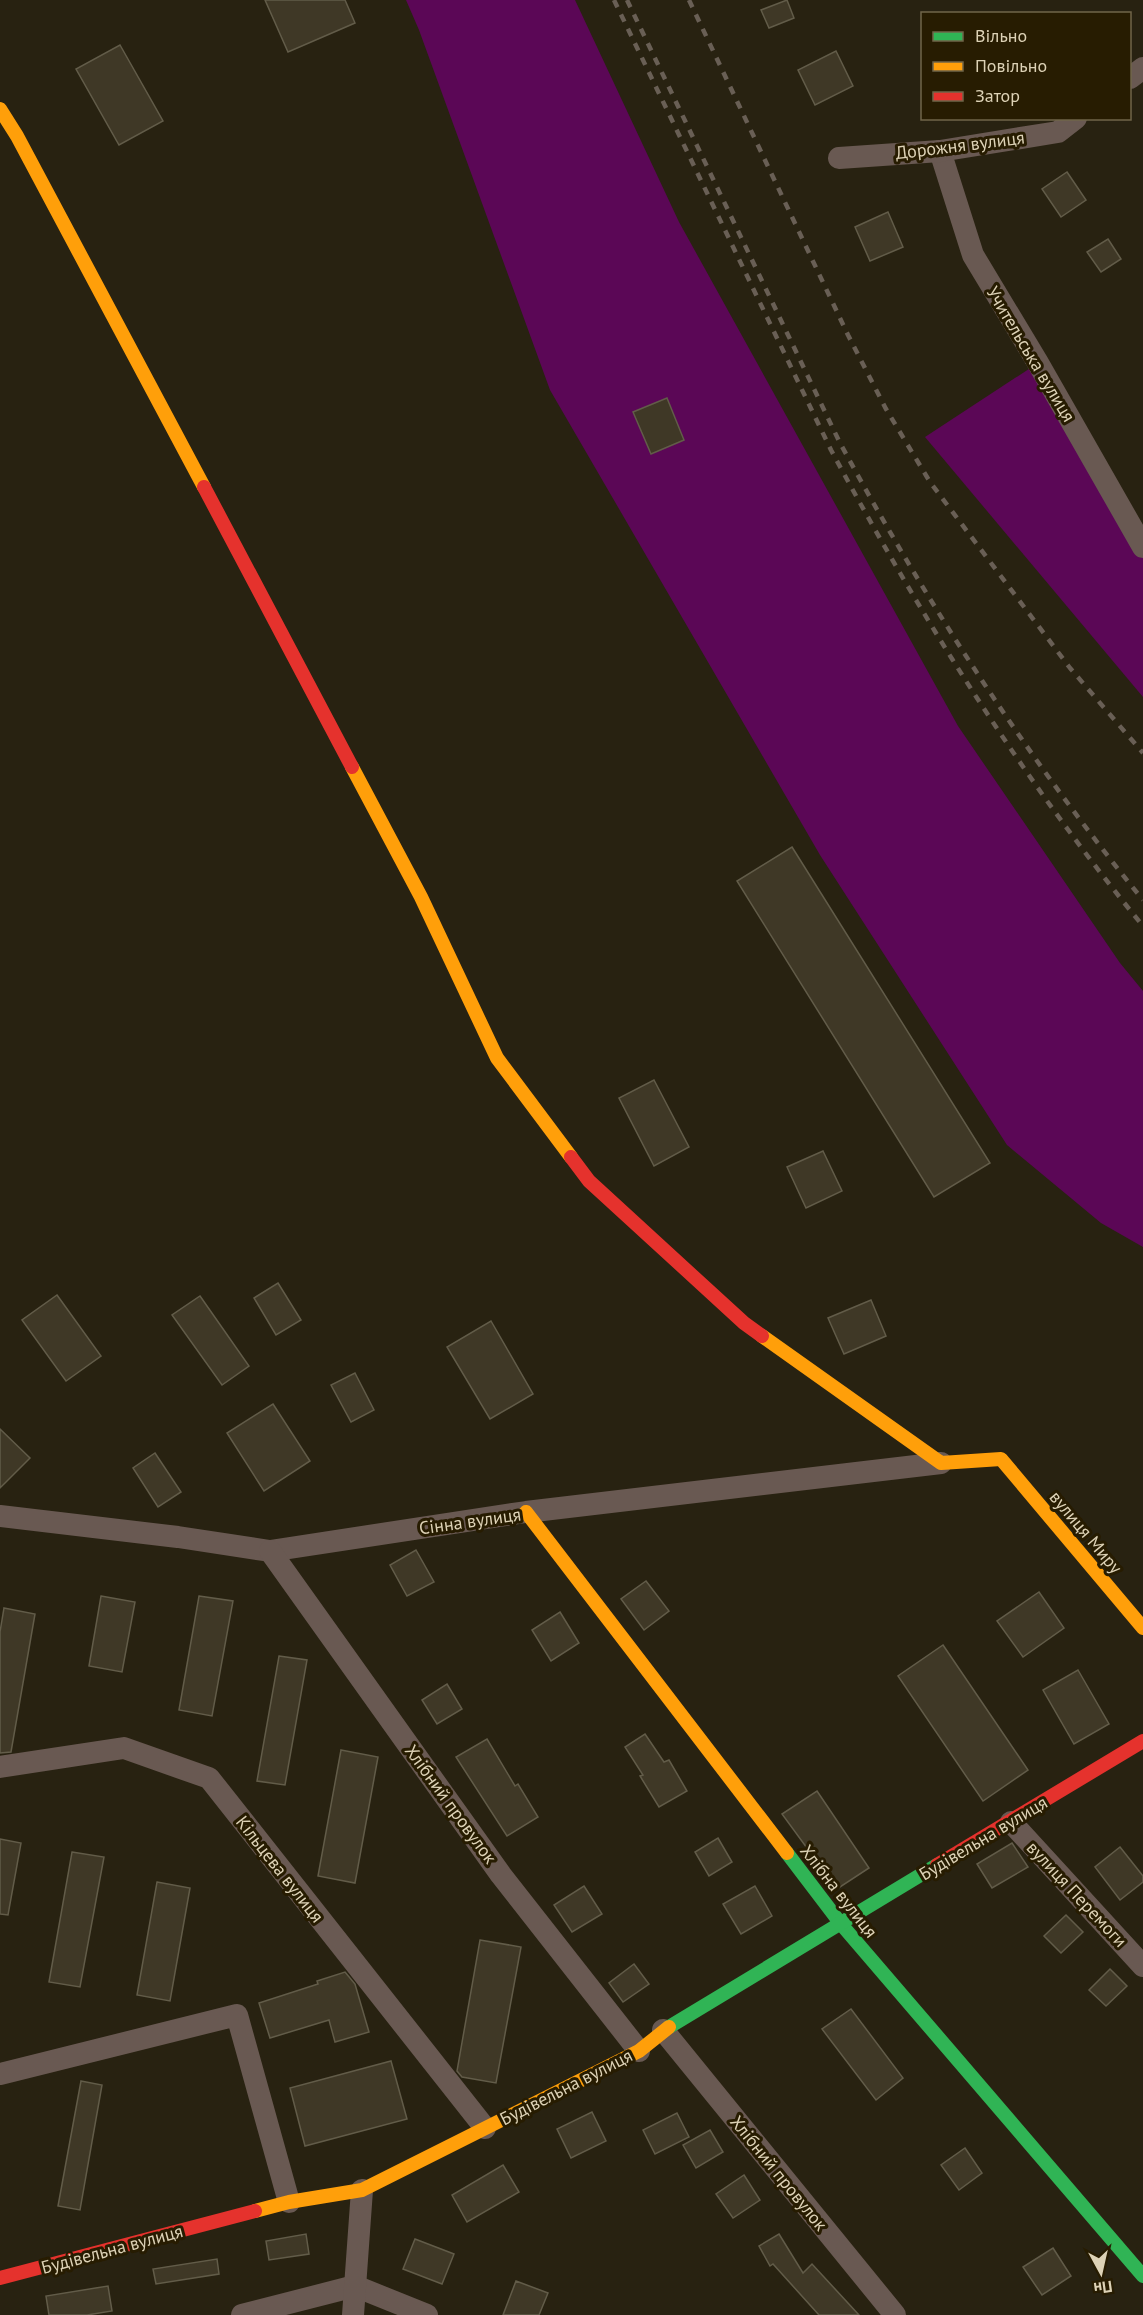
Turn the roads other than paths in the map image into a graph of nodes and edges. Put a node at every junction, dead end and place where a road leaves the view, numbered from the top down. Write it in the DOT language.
graph roads {
  1 [pos="1143,68"];
  2 [pos="1131,77"];
  3 [pos="0,109"];
  4 [pos="1073,120"];
  5 [pos="940,151"];
  6 [pos="839,158"];
  7 [pos="1143,547"];
  8 [pos="941,1463"];
  9 [pos="526,1512"];
  10 [pos="0,1516"];
  11 [pos="270,1551"];
  12 [pos="1143,1628"];
  13 [pos="1143,1741"];
  14 [pos="0,1767"];
  15 [pos="1011,1822"];
  16 [pos="841,1924"];
  17 [pos="1143,1966"];
  18 [pos="663,2030"];
  19 [pos="639,2051"];
  20 [pos="0,2074"];
  21 [pos="485,2128"];
  22 [pos="362,2190"];
  23 [pos="289,2202"];
  24 [pos="1143,2276"];
  25 [pos="0,2278"];
  26 [pos="355,2286"];
  27 [pos="242,2315"];
  28 [pos="353,2315"];
  29 [pos="427,2315"];
  30 [pos="895,2315"];
  1 -- 2 [label="street"];
  3 -- 8 [label="street"];
  4 -- 5 [label="street, Дорожня вулиця"];
  5 -- 6 [label="street, Дорожня вулиця"];
  5 -- 7 [label="street, Учительська вулиця"];
  8 -- 9 [label="street, Сінна вулиця"];
  8 -- 12 [label="street, вулиця Миру"];
  9 -- 11 [label="street, Сінна вулиця"];
  9 -- 16 [label="street, Хлібна вулиця"];
  10 -- 11 [label="street, Сінна вулиця"];
  11 -- 19 [label="street, Хлібний провулок"];
  13 -- 15 [label="street, Будівельна вулиця"];
  14 -- 21 [label="street, Кільцева вулиця"];
  15 -- 16 [label="street, Будівельна вулиця"];
  15 -- 17 [label="street, вулиця Перемоги"];
  16 -- 18 [label="street, Будівельна вулиця"];
  16 -- 24 [label="street, Хлібна вулиця"];
  18 -- 19 [label="street, Будівельна вулиця"];
  18 -- 30 [label="street, Хлібний провулок"];
  19 -- 21 [label="street, Будівельна вулиця"];
  20 -- 23 [label="street"];
  21 -- 22 [label="street, Будівельна вулиця"];
  22 -- 23 [label="street, Будівельна вулиця"];
  22 -- 26 [label="street"];
  23 -- 25 [label="street, Будівельна вулиця"];
  26 -- 27 [label="street"];
  26 -- 28 [label="street"];
  26 -- 29 [label="street"];
}
